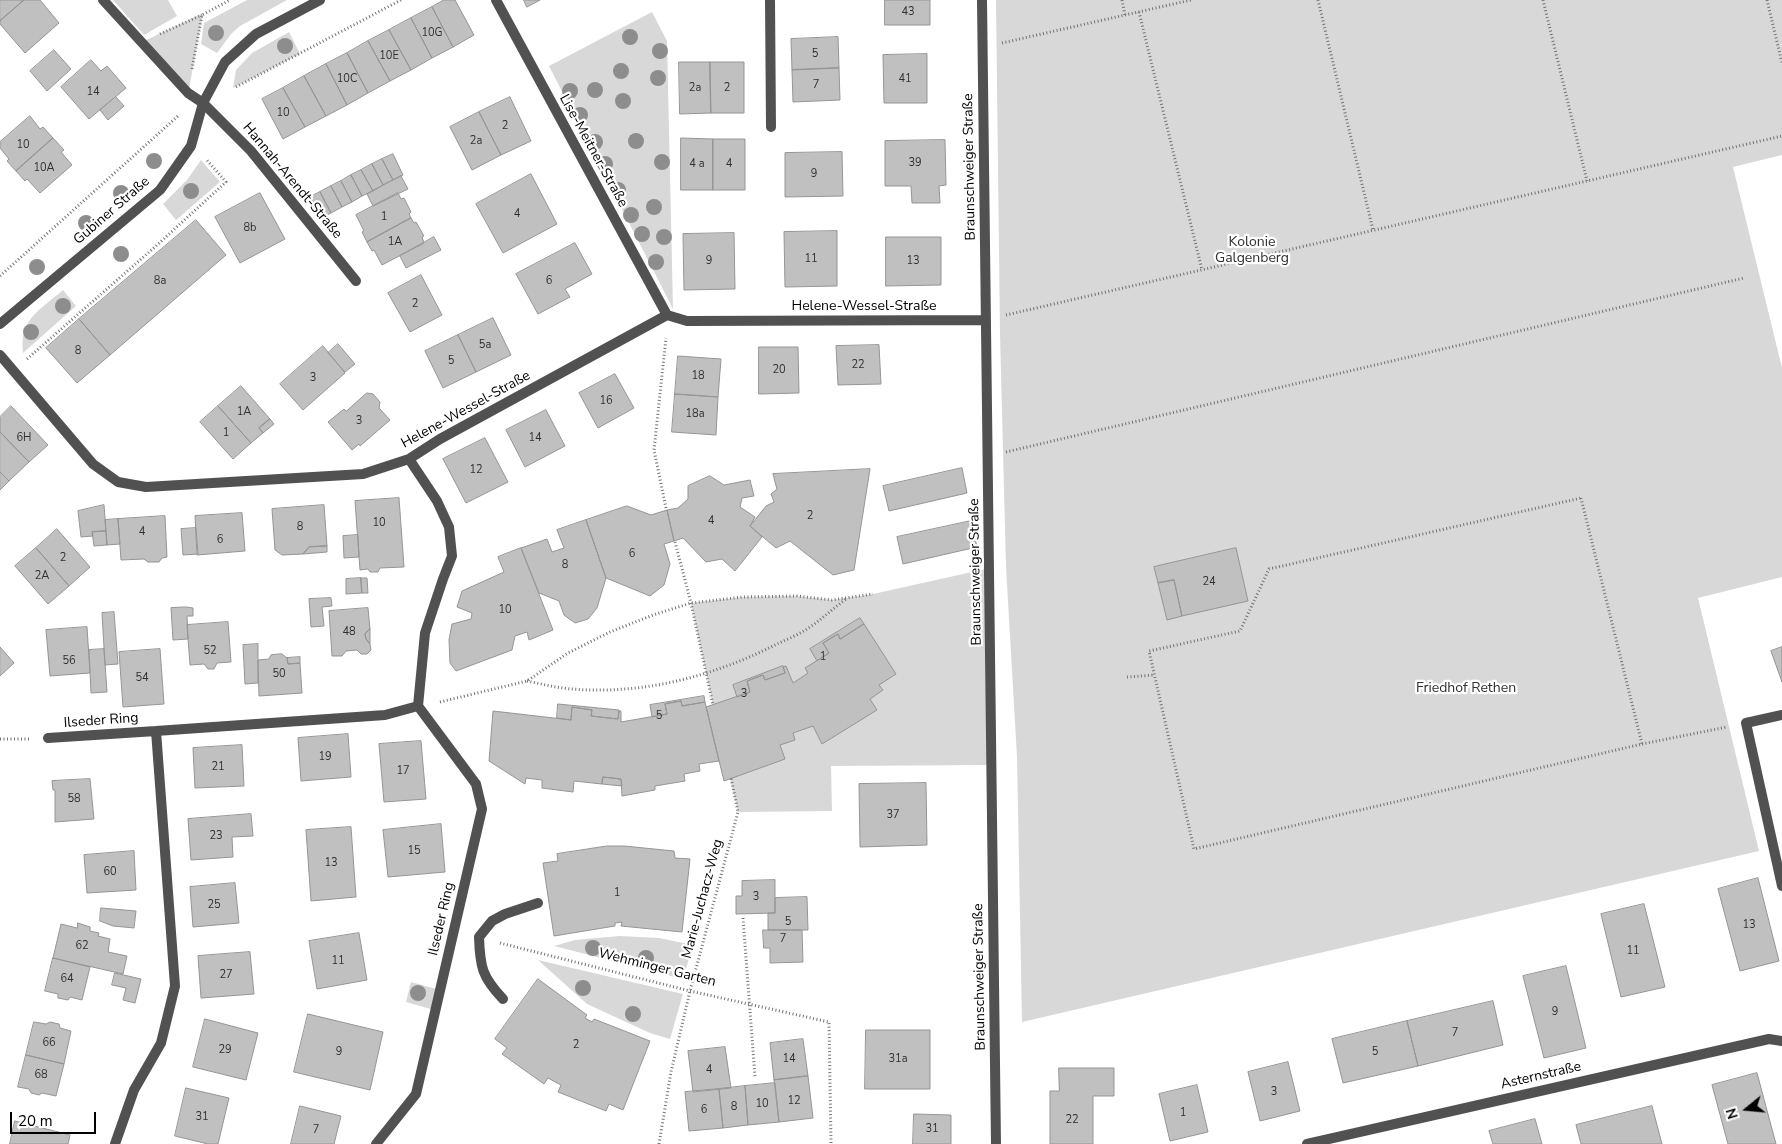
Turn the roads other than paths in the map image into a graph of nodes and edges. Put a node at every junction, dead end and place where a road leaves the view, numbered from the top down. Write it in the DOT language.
graph roads {
  1 [pos="103,0"];
  2 [pos="320,0"];
  3 [pos="496,0"];
  4 [pos="770,0"];
  5 [pos="982,0"];
  6 [pos="203,103"];
  7 [pos="771,127"];
  8 [pos="356,281"];
  9 [pos="667,315"];
  10 [pos="986,320"];
  11 [pos="0,324"];
  12 [pos="0,355"];
  13 [pos="409,459"];
  14 [pos="418,706"];
  15 [pos="1782,715"];
  16 [pos="156,731"];
  17 [pos="48,738"];
  18 [pos="1782,886"];
  19 [pos="538,903"];
  20 [pos="503,999"];
  21 [pos="1782,1041"];
  22 [pos="115,1144"];
  23 [pos="376,1144"];
  24 [pos="996,1144"];
  25 [pos="1307,1144"];
  1 -- 6 [label="street, Hannah-Arendt-Straße"];
  2 -- 6 [label="street, Gubiner Straße"];
  3 -- 9 [label="street, Lise-Meitner-Straße"];
  4 -- 7 [label="street"];
  5 -- 10 [label="street, Braunschweiger Straße"];
  6 -- 8 [label="street, Hannah-Arendt-Straße"];
  6 -- 11 [label="street, Gubiner Straße"];
  9 -- 10 [label="street, Helene-Wessel-Straße"];
  9 -- 13 [label="street, Helene-Wessel-Straße"];
  10 -- 24 [label="street, Braunschweiger Straße"];
  12 -- 13 [label="street, Helene-Wessel-Straße"];
  13 -- 14 [label="street"];
  14 -- 16 [label="street, Ilseder Ring"];
  14 -- 23 [label="street, Ilseder Ring"];
  15 -- 18 [label="street"];
  16 -- 17 [label="street, Ilseder Ring"];
  16 -- 22 [label="street, Ilseder Ring"];
  19 -- 20 [label="street"];
  21 -- 25 [label="street, Asternstraße"];
}
